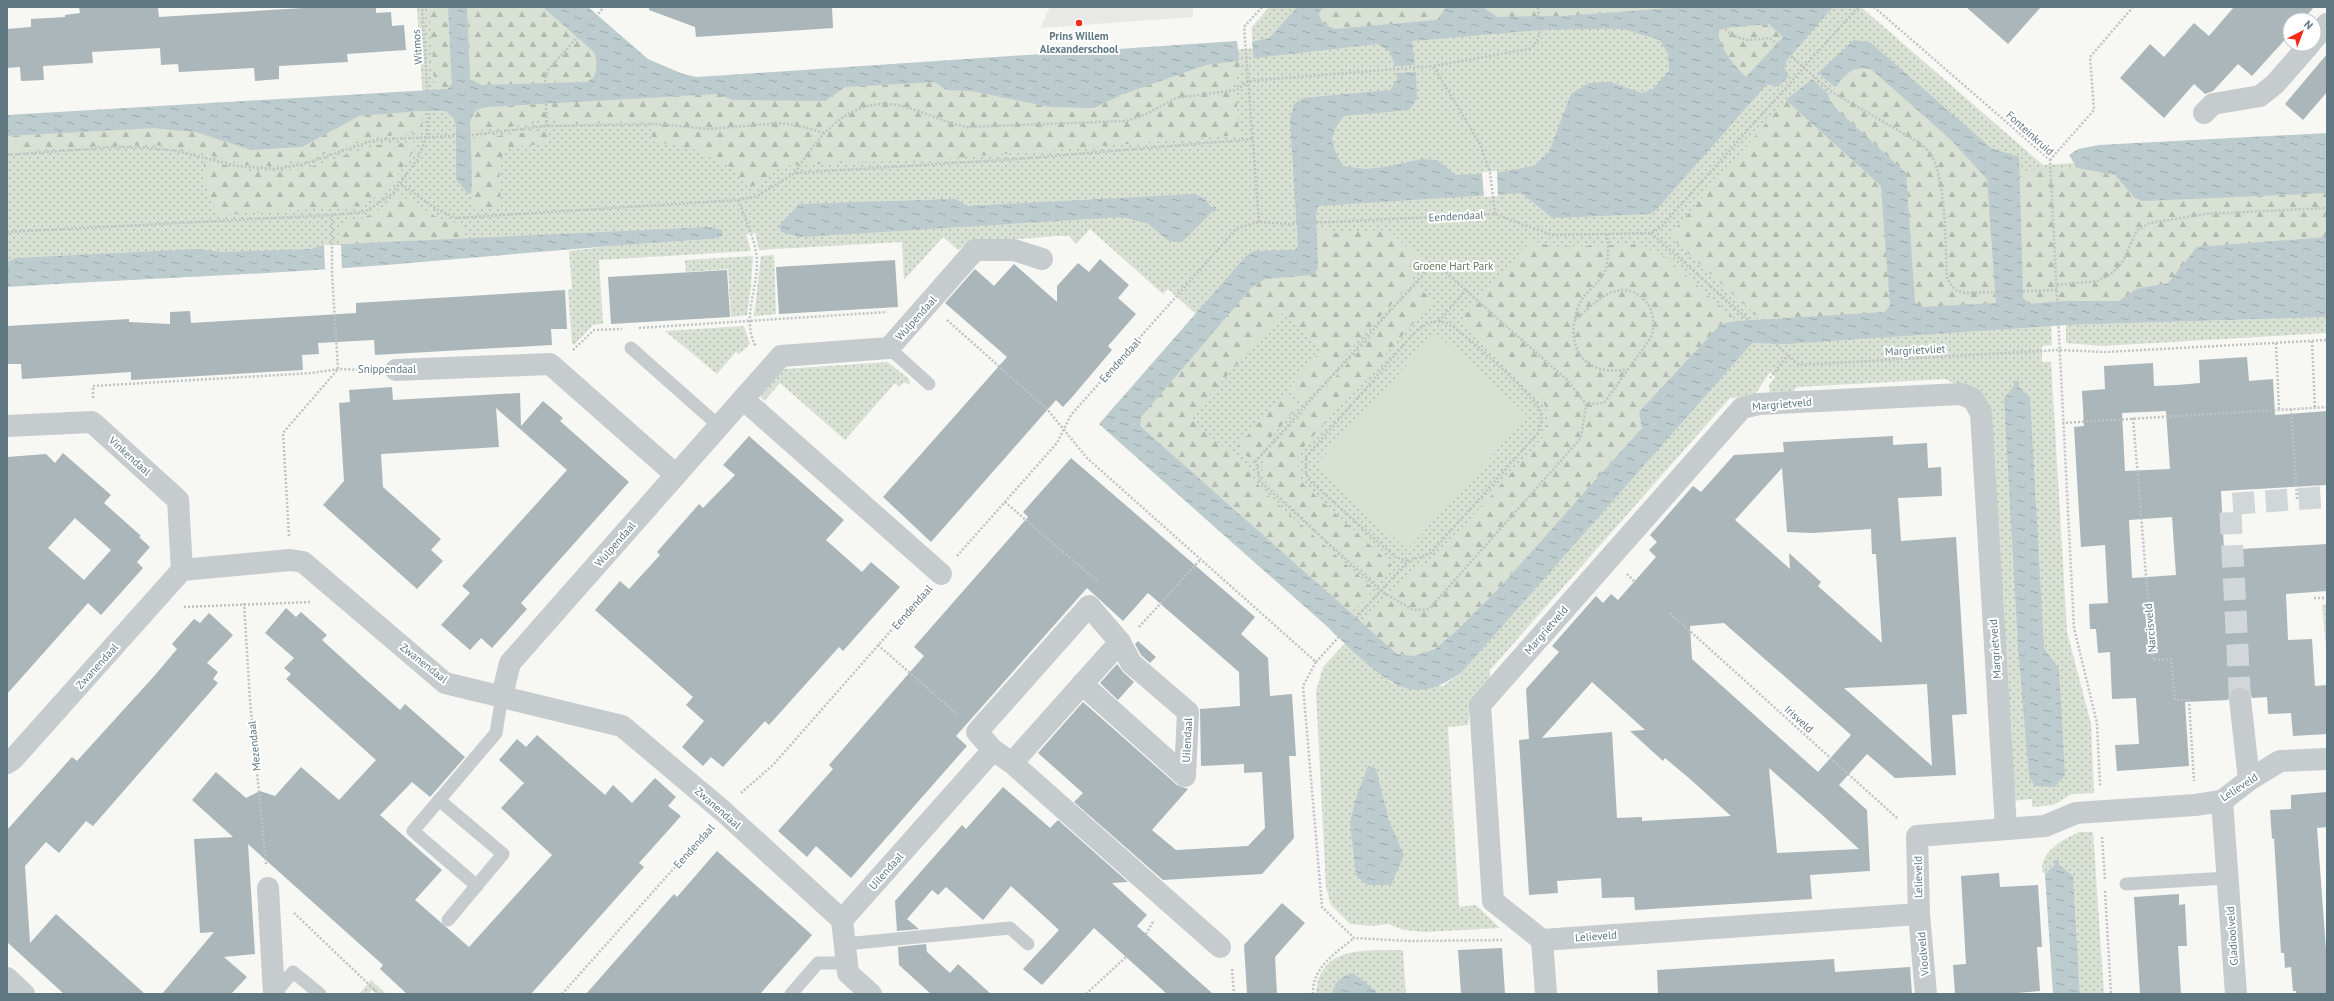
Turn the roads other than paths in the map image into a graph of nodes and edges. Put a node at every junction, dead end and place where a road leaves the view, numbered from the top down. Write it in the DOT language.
graph roads {
  1 [pos="2303,52"];
  2 [pos="2204,113"];
  3 [pos="1042,259"];
  4 [pos="631,348"];
  5 [pos="889,348"];
  6 [pos="396,370"];
  7 [pos="929,384"];
  8 [pos="743,399"];
  9 [pos="7,426"];
  10 [pos="719,426"];
  11 [pos="676,475"];
  12 [pos="182,570"];
  13 [pos="941,574"];
  14 [pos="1120,642"];
  15 [pos="1082,684"];
  16 [pos="502,696"];
  17 [pos="2240,699"];
  18 [pos="993,750"];
  19 [pos="2327,759"];
  20 [pos="7,763"];
  21 [pos="1012,763"];
  22 [pos="2249,780"];
  23 [pos="439,800"];
  24 [pos="2222,800"];
  25 [pos="2006,828"];
  26 [pos="2227,878"];
  27 [pos="2126,884"];
  28 [pos="477,886"];
  29 [pos="268,888"];
  30 [pos="1919,914"];
  31 [pos="448,920"];
  32 [pos="842,920"];
  33 [pos="1542,940"];
  34 [pos="1028,944"];
  35 [pos="1220,947"];
  36 [pos="846,954"];
  37 [pos="7,978"];
  38 [pos="24,994"];
  39 [pos="274,994"];
  40 [pos="320,994"];
  41 [pos="791,994"];
  42 [pos="871,994"];
  43 [pos="1546,994"];
  44 [pos="1926,994"];
  45 [pos="2236,994"];
  1 -- 2 [label="street"];
  3 -- 5 [label="street, Wulpendaal"];
  4 -- 10 [label="lane"];
  5 -- 7 [label="lane"];
  5 -- 8 [label="street, Wulpendaal"];
  6 -- 11 [label="street, Snippendaal"];
  8 -- 10 [label="street, Wulpendaal"];
  8 -- 13 [label="street"];
  9 -- 12 [label="street, Vinkendaal"];
  10 -- 11 [label="street, Wulpendaal"];
  11 -- 16 [label="street, Wulpendaal"];
  12 -- 16 [label="street, Zwanendaal"];
  12 -- 20 [label="street, Zwanendaal"];
  14 -- 15 [label="street"];
  14 -- 15 [label="street, Uilendaal"];
  14 -- 18 [label="street, Uilendaal"];
  15 -- 21 [label="street"];
  16 -- 23 [label="lane"];
  16 -- 32 [label="street, Zwanendaal"];
  17 -- 22 [label="street"];
  18 -- 21 [label="street"];
  18 -- 32 [label="street, Uilendaal"];
  19 -- 22 [label="street, Lelieveld"];
  21 -- 35 [label="street"];
  22 -- 24 [label="street, Lelieveld"];
  23 -- 28 [label="lane"];
  23 -- 28 [label="lane"];
  24 -- 25 [label="street, Lelieveld"];
  24 -- 26 [label="street, Gladioolveld"];
  25 -- 30 [label="street, Lelieveld"];
  25 -- 33 [label="street, Margrietveld"];
  26 -- 27 [label="lane"];
  26 -- 45 [label="street, Gladioolveld"];
  28 -- 31 [label="lane"];
  29 -- 39 [label="street"];
  30 -- 33 [label="street, Lelieveld"];
  30 -- 44 [label="street, Vioolveld"];
  32 -- 36 [label="street"];
  33 -- 43 [label="street"];
  34 -- 36 [label="lane"];
  36 -- 41 [label="lane"];
  36 -- 42 [label="street"];
  37 -- 38 [label="street"];
  39 -- 40 [label="lane"];
}
